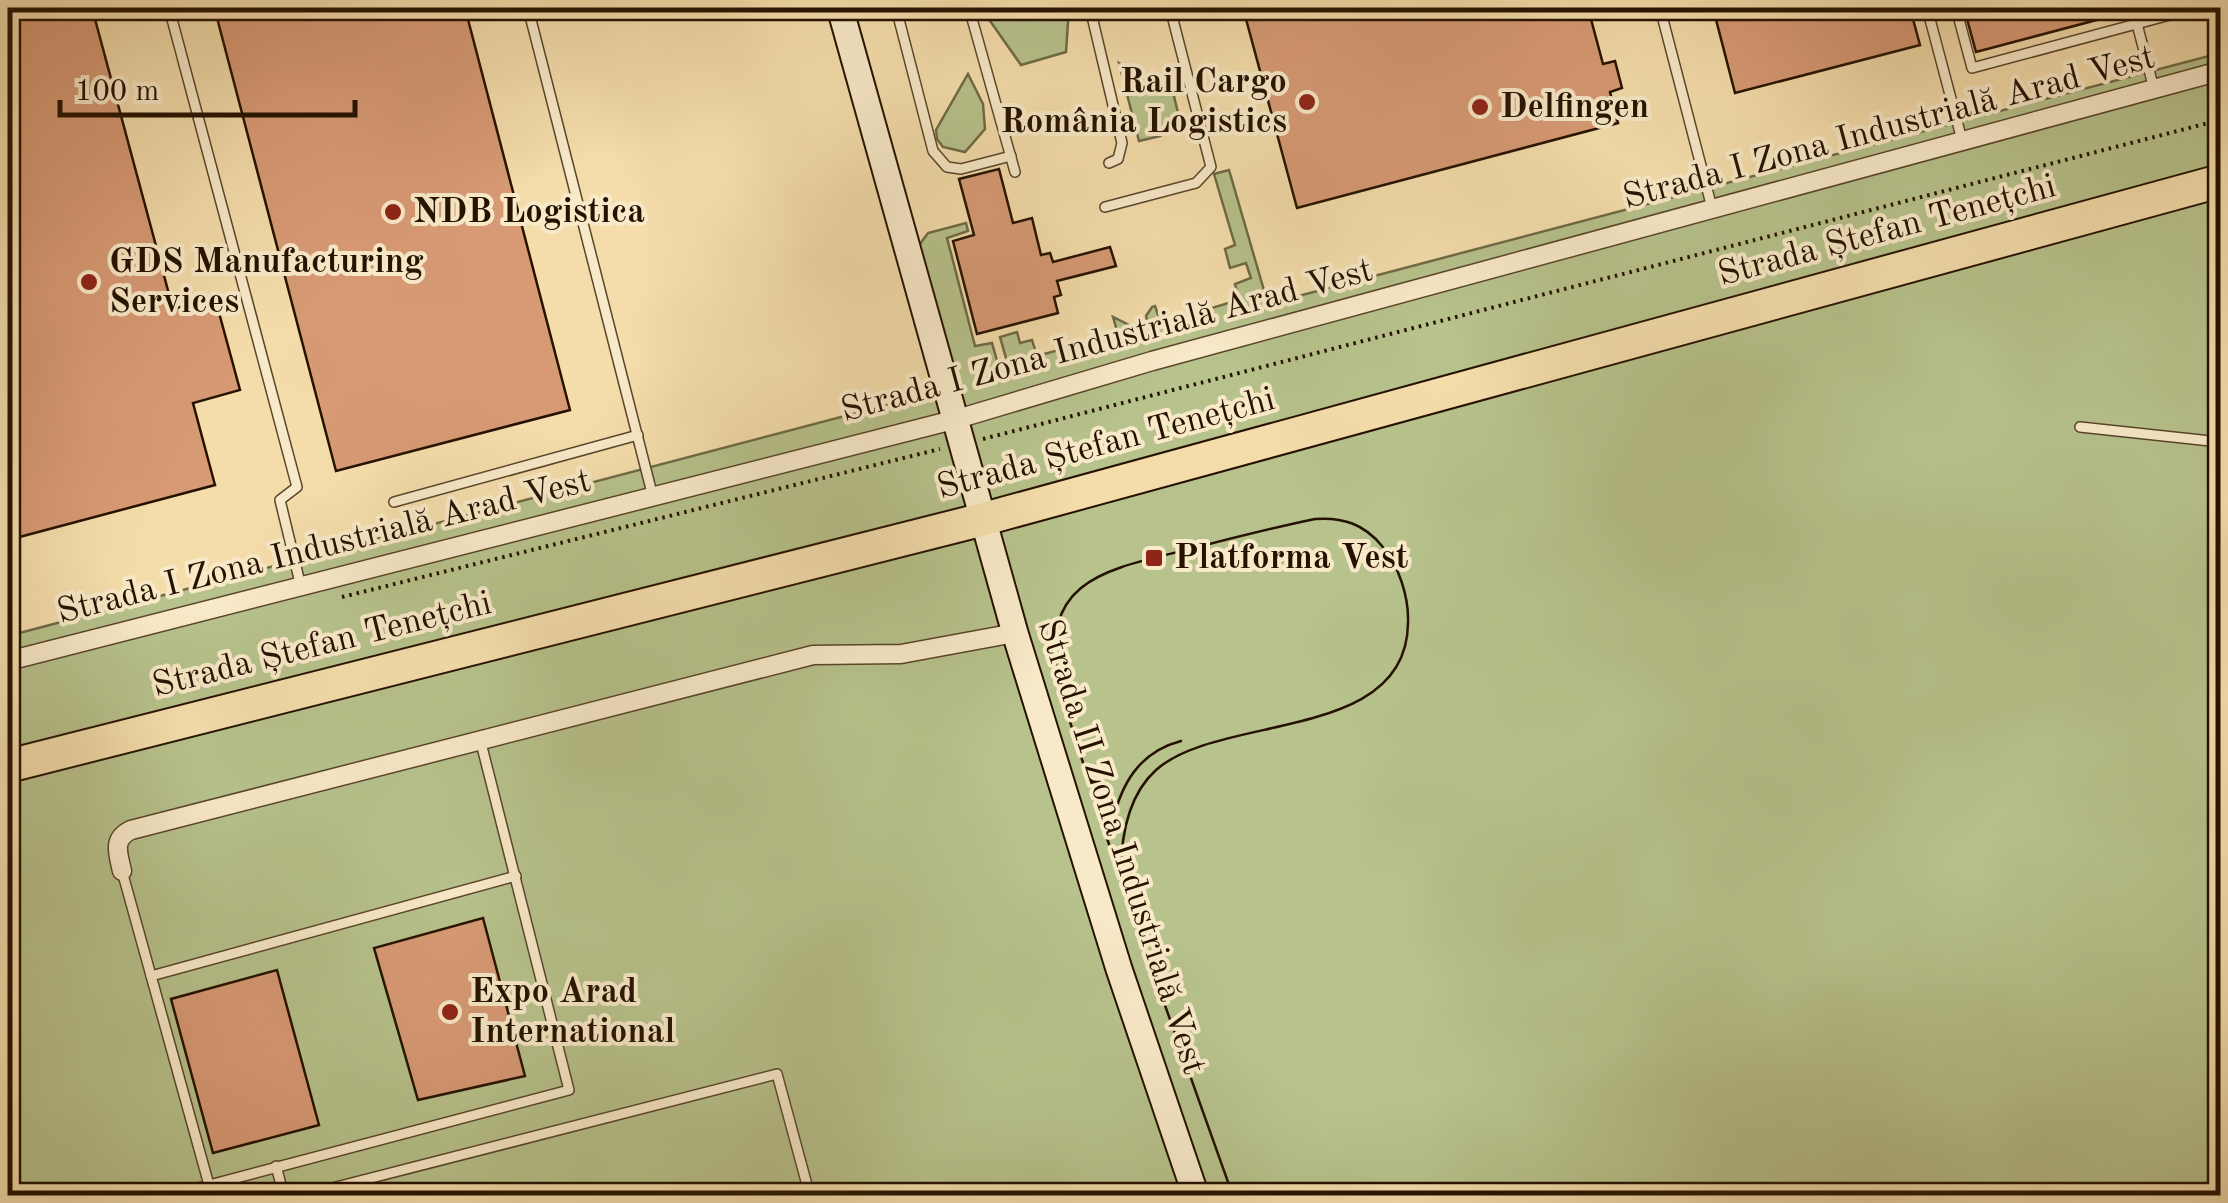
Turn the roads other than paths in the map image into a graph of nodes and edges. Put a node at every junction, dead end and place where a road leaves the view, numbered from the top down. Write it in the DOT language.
graph roads {
  1 [pos="169,8"];
  2 [pos="528,8"];
  3 [pos="840,8"];
  4 [pos="896,8"];
  5 [pos="969,8"];
  6 [pos="1090,8"];
  7 [pos="1170,8"];
  8 [pos="1660,8"];
  9 [pos="1927,8"];
  10 [pos="1956,8"];
  11 [pos="2179,8"];
  12 [pos="2137,24"];
  13 [pos="2220,71"];
  14 [pos="2155,91"];
  15 [pos="1963,142"];
  16 [pos="1010,156"];
  17 [pos="1109,163"];
  18 [pos="1015,172"];
  19 [pos="2215,183"];
  20 [pos="1105,208"];
  21 [pos="1712,210"];
  22 [pos="2220,217"];
  23 [pos="2080,427"];
  24 [pos="960,431"];
  25 [pos="638,435"];
  26 [pos="2220,442"];
  27 [pos="653,497"];
  28 [pos="394,502"];
  29 [pos="984,519"];
  30 [pos="300,587"];
  31 [pos="1016,632"];
  32 [pos="8,662"];
  33 [pos="480,740"];
  34 [pos="8,766"];
  35 [pos="122,871"];
  36 [pos="516,876"];
  37 [pos="151,976"];
  38 [pos="276,1166"];
  39 [pos="209,1185"];
  40 [pos="168,1196"];
  41 [pos="284,1196"];
  42 [pos="301,1196"];
  43 [pos="810,1196"];
  44 [pos="1196,1196"];
  1 -- 30 [label="lane"];
  2 -- 25 [label="lane"];
  3 -- 24 [label="street, Strada II Zona Industrială Vest"];
  4 -- 16 [label="lane"];
  5 -- 16 [label="lane"];
  6 -- 17 [label="lane"];
  7 -- 20 [label="lane"];
  8 -- 21 [label="lane"];
  9 -- 15 [label="lane"];
  10 -- 12 [label="lane"];
  11 -- 12 [label="lane"];
  12 -- 14 [label="lane"];
  13 -- 14 [label="street, Strada I Zona Industrială Arad Vest"];
  14 -- 15 [label="street, Strada I Zona Industrială Arad Vest"];
  15 -- 21 [label="street, Strada I Zona Industrială Arad Vest"];
  16 -- 18 [label="lane"];
  19 -- 22 [label="lane"];
  19 -- 29 [label="highway, Strada Ștefan Tenețchi"];
  21 -- 24 [label="street, Strada I Zona Industrială Arad Vest"];
  23 -- 26 [label="lane"];
  24 -- 27 [label="street, Strada I Zona Industrială Arad Vest"];
  24 -- 29 [label="street, Strada II Zona Industrială Vest"];
  25 -- 27 [label="lane"];
  25 -- 28 [label="lane"];
  27 -- 30 [label="street, Strada I Zona Industrială Arad Vest"];
  29 -- 31 [label="street, Strada II Zona Industrială Vest"];
  29 -- 34 [label="highway, Strada Ștefan Tenețchi"];
  30 -- 32 [label="street, Strada I Zona Industrială Arad Vest"];
  31 -- 33 [label="street"];
  31 -- 44 [label="street, Strada II Zona Industrială Vest"];
  33 -- 35 [label="street"];
  33 -- 36 [label="lane"];
  35 -- 37 [label="lane"];
  36 -- 37 [label="lane"];
  36 -- 38 [label="lane"];
  37 -- 39 [label="lane"];
  38 -- 39 [label="lane"];
  38 -- 41 [label="lane"];
  39 -- 40 [label="lane"];
  42 -- 43 [label="lane"];
}
